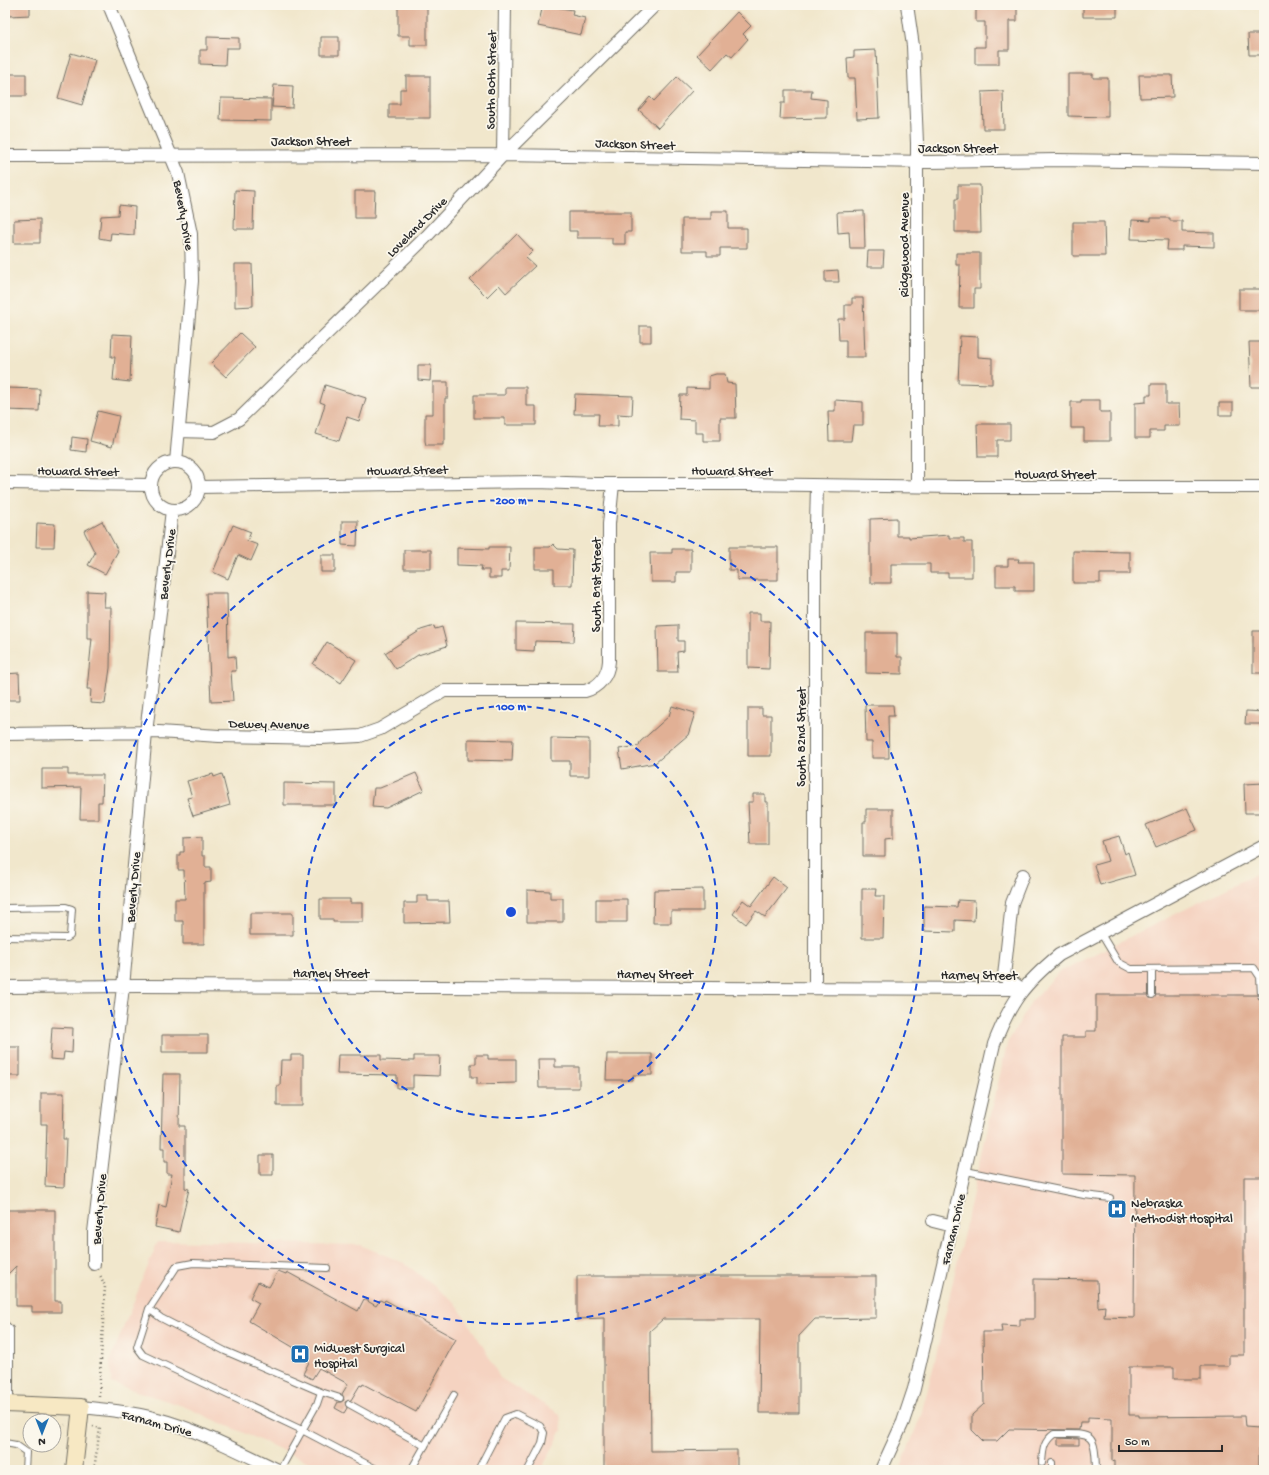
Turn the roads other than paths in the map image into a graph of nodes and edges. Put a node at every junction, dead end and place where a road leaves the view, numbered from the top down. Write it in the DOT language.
graph roads {
  1 [pos="108,5"];
  2 [pos="505,5"];
  3 [pos="655,5"];
  4 [pos="907,5"];
  5 [pos="503,155"];
  6 [pos="5,156"];
  7 [pos="172,156"];
  8 [pos="916,161"];
  9 [pos="1264,163"];
  10 [pos="179,431"];
  11 [pos="176,462"];
  12 [pos="5,483"];
  13 [pos="613,484"];
  14 [pos="150,485"];
  15 [pos="816,486"];
  16 [pos="917,486"];
  17 [pos="199,487"];
  18 [pos="1264,487"];
  19 [pos="172,510"];
  20 [pos="599,683"];
  21 [pos="146,733"];
  22 [pos="5,734"];
  23 [pos="1264,846"];
  24 [pos="1023,875"];
  25 [pos="5,908"];
  26 [pos="1100,932"];
  27 [pos="5,937"];
  28 [pos="1152,969"];
  29 [pos="5,987"];
  30 [pos="122,987"];
  31 [pos="815,988"];
  32 [pos="1022,989"];
  33 [pos="1152,995"];
  34 [pos="1261,995"];
  35 [pos="966,1171"];
  36 [pos="1110,1198"];
  37 [pos="933,1221"];
  38 [pos="953,1226"];
  39 [pos="94,1264"];
  40 [pos="327,1268"];
  41 [pos="150,1309"];
  42 [pos="5,1324"];
  43 [pos="320,1392"];
  44 [pos="454,1395"];
  45 [pos="340,1398"];
  46 [pos="7,1404"];
  47 [pos="349,1404"];
  48 [pos="81,1407"];
  49 [pos="302,1430"];
  50 [pos="5,1444"];
  51 [pos="425,1446"];
  52 [pos="1042,1463"];
  53 [pos="26,1470"];
  54 [pos="74,1470"];
  55 [pos="279,1470"];
  56 [pos="378,1470"];
  57 [pos="411,1470"];
  58 [pos="478,1470"];
  59 [pos="528,1470"];
  60 [pos="881,1470"];
  61 [pos="1096,1470"];
  1 -- 7 [label="street, Beverly Drive"];
  2 -- 5 [label="street, South 80th Street"];
  3 -- 5 [label="street, Loveland Drive"];
  4 -- 8 [label="street, Ridgewood Avenue"];
  5 -- 7 [label="street, Jackson Street"];
  5 -- 8 [label="street, Jackson Street"];
  5 -- 10 [label="street, Loveland Drive"];
  6 -- 7 [label="street, Jackson Street"];
  7 -- 10 [label="street, Beverly Drive"];
  8 -- 9 [label="street, Jackson Street"];
  8 -- 16 [label="street, Ridgewood Avenue"];
  10 -- 11 [label="street, Beverly Drive"];
  11 -- 14 [label="street"];
  11 -- 17 [label="street"];
  12 -- 14 [label="street, Howard Street"];
  13 -- 15 [label="street, Howard Street"];
  13 -- 17 [label="street, Howard Street"];
  13 -- 20 [label="street, South 81st Street"];
  14 -- 19 [label="street"];
  15 -- 16 [label="street, Howard Street"];
  15 -- 31 [label="street, South 82nd Street"];
  16 -- 18 [label="street, Howard Street"];
  17 -- 19 [label="street"];
  19 -- 21 [label="street, Beverly Drive"];
  20 -- 21 [label="street, Dewey Avenue"];
  21 -- 22 [label="street, Dewey Avenue"];
  21 -- 30 [label="street, Beverly Drive"];
  23 -- 26 [label="street, Harney Street"];
  24 -- 32 [label="street"];
  25 -- 27 [label="lane"];
  26 -- 28 [label="lane"];
  26 -- 32 [label="street, Harney Street"];
  28 -- 33 [label="lane"];
  28 -- 34 [label="lane"];
  29 -- 30 [label="street, Harney Street"];
  30 -- 31 [label="street, Harney Street"];
  30 -- 39 [label="street, Beverly Drive"];
  31 -- 32 [label="street, Harney Street"];
  32 -- 35 [label="street, Farnam Drive"];
  35 -- 36 [label="lane"];
  35 -- 38 [label="street, Farnam Drive"];
  37 -- 38 [label="street"];
  38 -- 60 [label="street, Farnam Drive"];
  40 -- 41 [label="lane"];
  41 -- 43 [label="lane"];
  41 -- 49 [label="lane"];
  42 -- 46 [label="lane"];
  43 -- 45 [label="lane"];
  43 -- 49 [label="lane"];
  44 -- 51 [label="lane"];
  46 -- 48 [label="main road, Farnam Drive"];
  47 -- 51 [label="lane"];
  48 -- 54 [label="main road"];
  48 -- 55 [label="street, Farnam Drive"];
  49 -- 55 [label="lane"];
  49 -- 56 [label="lane"];
  50 -- 53 [label="lane"];
  51 -- 57 [label="lane"];
  52 -- 61 [label="lane"];
  58 -- 59 [label="lane"];
}
